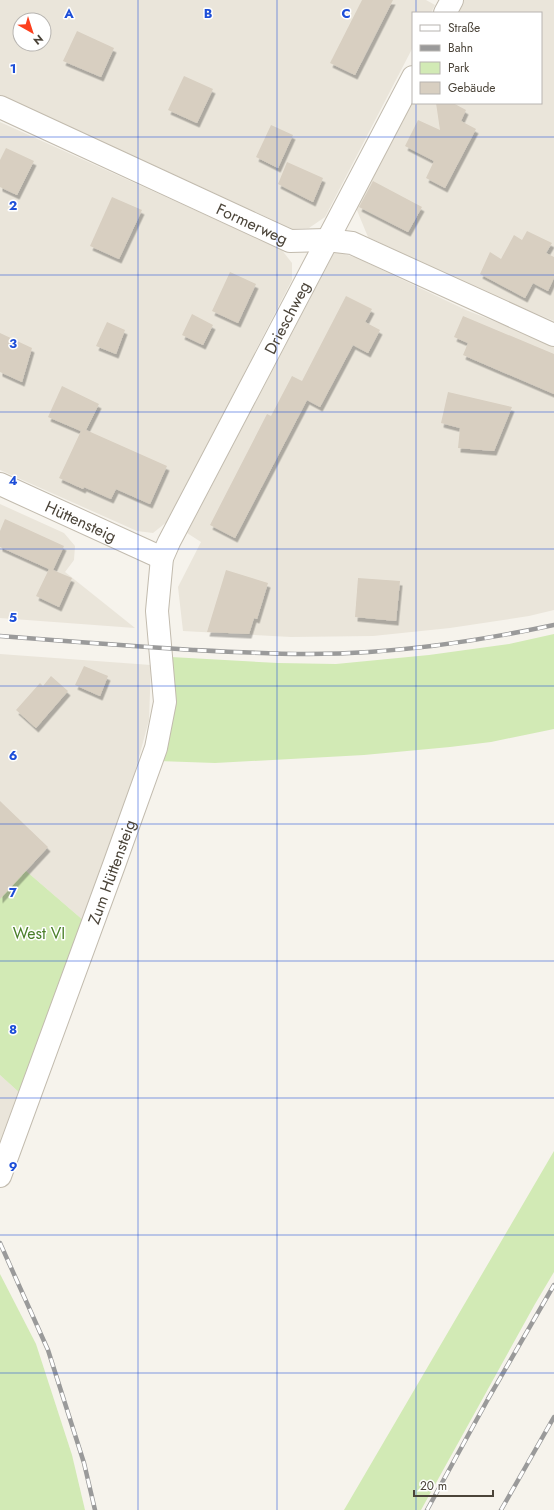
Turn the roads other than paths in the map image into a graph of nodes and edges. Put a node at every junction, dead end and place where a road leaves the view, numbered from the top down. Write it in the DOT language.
graph roads {
  1 [pos="452,0"];
  2 [pos="446,12"];
  3 [pos="412,80"];
  4 [pos="0,107"];
  5 [pos="327,240"];
  6 [pos="554,335"];
  7 [pos="0,484"];
  8 [pos="162,558"];
  9 [pos="0,1176"];
  1 -- 2 [label="street"];
  3 -- 5 [label="street, Drieschweg"];
  4 -- 5 [label="street, Formerweg"];
  5 -- 6 [label="street, Formerweg"];
  5 -- 8 [label="street, Drieschweg"];
  7 -- 8 [label="street, Hüttensteig"];
  8 -- 9 [label="street, Zum Hüttensteig"];
}
